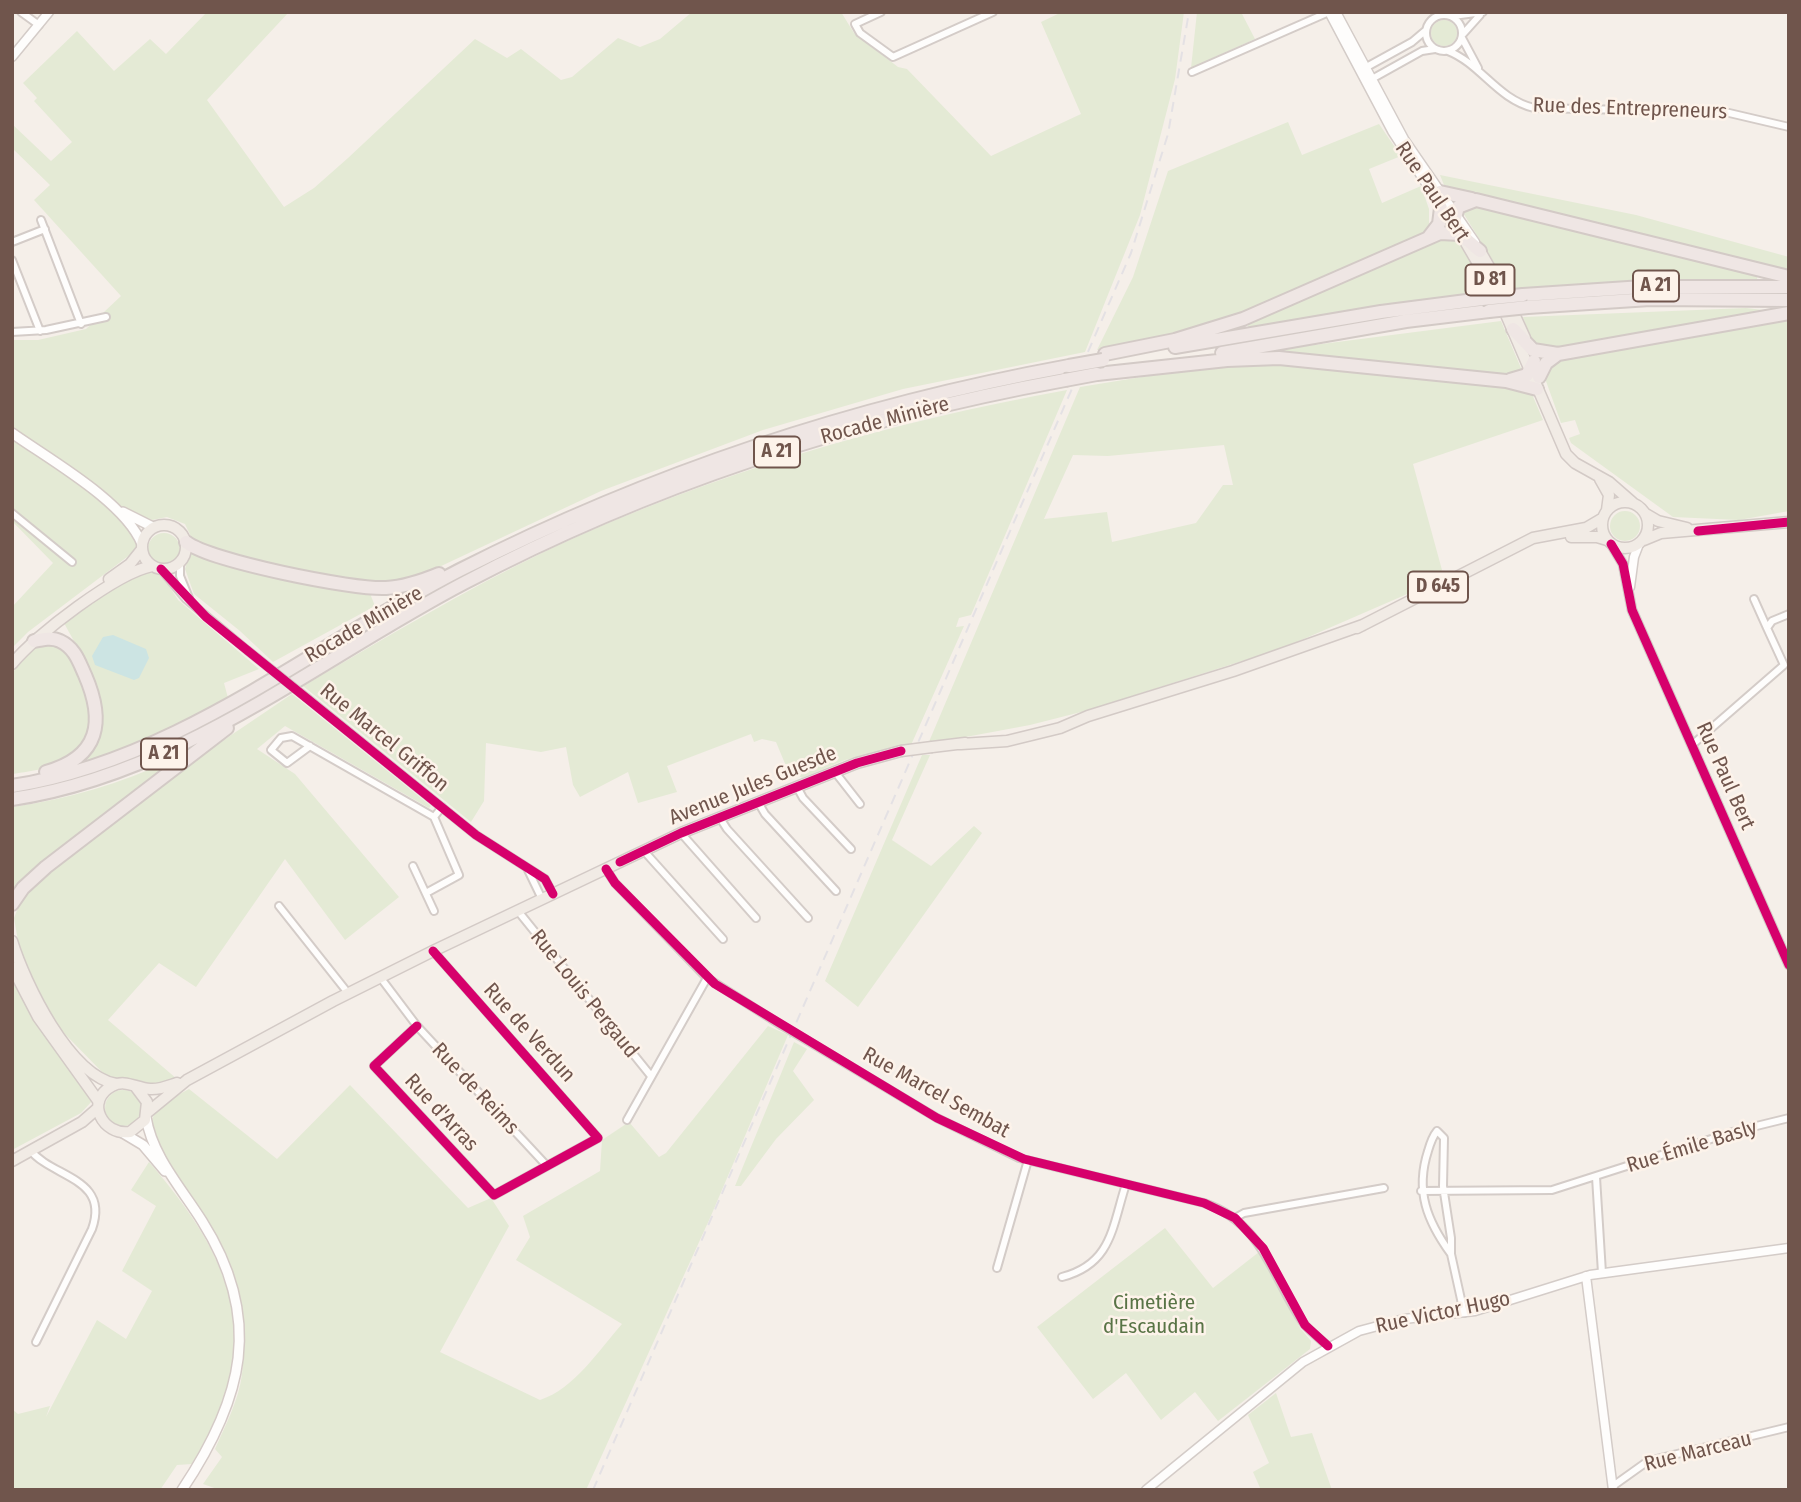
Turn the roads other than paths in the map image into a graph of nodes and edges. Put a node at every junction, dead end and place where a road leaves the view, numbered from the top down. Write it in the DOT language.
graph roads {
  1 [pos="21,12"];
  2 [pos="49,12"];
  3 [pos="881,12"];
  4 [pos="993,12"];
  5 [pos="1329,12"];
  6 [pos="1336,12"];
  7 [pos="1426,12"];
  8 [pos="1483,12"];
  9 [pos="1445,14"];
  10 [pos="39,25"];
  11 [pos="1427,27"];
  12 [pos="1462,36"];
  13 [pos="1435,49"];
  14 [pos="1448,51"];
  15 [pos="12,57"];
  16 [pos="1362,70"];
  17 [pos="1192,72"];
  18 [pos="1481,73"];
  19 [pos="1368,81"];
  20 [pos="1789,127"];
  21 [pos="1440,192"];
  22 [pos="1476,200"];
  23 [pos="1441,208"];
  24 [pos="41,220"];
  25 [pos="1456,224"];
  26 [pos="45,229"];
  27 [pos="1429,237"];
  28 [pos="12,242"];
  29 [pos="1480,251"];
  30 [pos="12,260"];
  31 [pos="1789,277"];
  32 [pos="1789,287"];
  33 [pos="1789,300"];
  34 [pos="1526,301"];
  35 [pos="1486,305"];
  36 [pos="1789,313"];
  37 [pos="106,317"];
  38 [pos="82,324"];
  39 [pos="1513,329"];
  40 [pos="40,331"];
  41 [pos="12,332"];
  42 [pos="1528,347"];
  43 [pos="1558,354"];
  44 [pos="1104,357"];
  45 [pos="1097,374"];
  46 [pos="1535,374"];
  47 [pos="12,435"];
  48 [pos="1600,478"];
  49 [pos="107,502"];
  50 [pos="1633,503"];
  51 [pos="12,513"];
  52 [pos="1645,513"];
  53 [pos="1605,514"];
  54 [pos="1789,522"];
  55 [pos="153,527"];
  56 [pos="1698,531"];
  57 [pos="520,540"];
  58 [pos="186,542"];
  59 [pos="1609,542"];
  60 [pos="1641,542"];
  61 [pos="142,546"];
  62 [pos="1513,548"];
  63 [pos="72,562"];
  64 [pos="180,563"];
  65 [pos="157,568"];
  66 [pos="1754,599"];
  67 [pos="1629,600"];
  68 [pos="193,606"];
  69 [pos="1789,614"];
  70 [pos="1767,628"];
  71 [pos="34,640"];
  72 [pos="12,654"];
  73 [pos="12,664"];
  74 [pos="1784,665"];
  75 [pos="1789,673"];
  76 [pos="302,676"];
  77 [pos="1692,745"];
  78 [pos="310,746"];
  79 [pos="835,772"];
  80 [pos="12,779"];
  81 [pos="12,786"];
  82 [pos="797,787"];
  83 [pos="12,799"];
  84 [pos="758,802"];
  85 [pos="860,804"];
  86 [pos="442,807"];
  87 [pos="434,817"];
  88 [pos="720,818"];
  89 [pos="681,833"];
  90 [pos="851,849"];
  91 [pos="644,851"];
  92 [pos="413,866"];
  93 [pos="527,869"];
  94 [pos="606,869"];
  95 [pos="836,891"];
  96 [pos="426,893"];
  97 [pos="553,894"];
  98 [pos="542,899"];
  99 [pos="12,904"];
  100 [pos="279,906"];
  101 [pos="434,911"];
  102 [pos="518,911"];
  103 [pos="756,918"];
  104 [pos="808,918"];
  105 [pos="723,939"];
  106 [pos="12,942"];
  107 [pos="433,951"];
  108 [pos="1789,965"];
  109 [pos="12,967"];
  110 [pos="380,977"];
  111 [pos="707,978"];
  112 [pos="348,993"];
  113 [pos="417,1026"];
  114 [pos="651,1076"];
  115 [pos="187,1080"];
  116 [pos="117,1084"];
  117 [pos="135,1086"];
  118 [pos="99,1105"];
  119 [pos="147,1115"];
  120 [pos="1789,1118"];
  121 [pos="627,1120"];
  122 [pos="106,1127"];
  123 [pos="123,1133"];
  124 [pos="60,1135"];
  125 [pos="30,1150"];
  126 [pos="1028,1160"];
  127 [pos="12,1161"];
  128 [pos="547,1166"];
  129 [pos="1596,1177"];
  130 [pos="1126,1184"];
  131 [pos="1384,1188"];
  132 [pos="1443,1190"];
  133 [pos="1422,1191"];
  134 [pos="185,1194"];
  135 [pos="1235,1218"];
  136 [pos="1789,1248"];
  137 [pos="1451,1254"];
  138 [pos="997,1268"];
  139 [pos="1602,1273"];
  140 [pos="1586,1276"];
  141 [pos="1062,1278"];
  142 [pos="1464,1313"];
  143 [pos="36,1342"];
  144 [pos="1328,1346"];
  145 [pos="1789,1427"];
  146 [pos="1613,1488"];
  147 [pos="182,1490"];
  148 [pos="1146,1490"];
  1 -- 10 [label="street"];
  2 -- 10 [label="street"];
  3 -- 4 [label="street"];
  5 -- 16 [label="street, Rue Paul Bert / D 81"];
  5 -- 17 [label="street"];
  6 -- 16 [label="street, Rue Paul Bert / D 81"];
  7 -- 11 [label="street"];
  8 -- 9 [label="street"];
  8 -- 12 [label="street"];
  9 -- 11 [label="street"];
  9 -- 12 [label="street"];
  10 -- 15 [label="street"];
  11 -- 13 [label="street"];
  11 -- 16 [label="street"];
  12 -- 14 [label="street"];
  12 -- 18 [label="street, Rue des Entrepreneurs"];
  13 -- 14 [label="street"];
  13 -- 19 [label="street"];
  14 -- 18 [label="street, Rue des Entrepreneurs"];
  16 -- 19 [label="street, Rue Paul Bert / D 81"];
  18 -- 20 [label="street, Rue des Entrepreneurs"];
  19 -- 21 [label="street, Rue Paul Bert / D 81"];
  19 -- 23 [label="street, Rue Paul Bert / D 81"];
  21 -- 22 [label="highway"];
  21 -- 25 [label="street, Rue Paul Bert / D 81"];
  22 -- 25 [label="highway"];
  22 -- 31 [label="highway"];
  23 -- 25 [label="street, Rue Paul Bert / D 81"];
  23 -- 27 [label="highway"];
  24 -- 26 [label="street"];
  25 -- 27 [label="highway"];
  25 -- 29 [label="highway"];
  25 -- 29 [label="street, Rue Paul Bert / D 81"];
  25 -- 39 [label="main road, Rue Paul Bert / D 81"];
  26 -- 28 [label="street"];
  26 -- 38 [label="street"];
  27 -- 44 [label="highway"];
  29 -- 42 [label="main road, Rue Paul Bert / D 81"];
  30 -- 40 [label="street"];
  32 -- 34 [label="highway, Rocade Minière / A 21"];
  33 -- 34 [label="highway, Rocade Minière / A 21"];
  34 -- 35 [label="highway, Rocade Minière / A 21, bridge"];
  35 -- 44 [label="highway, Rocade Minière / A 21"];
  35 -- 45 [label="highway, Rocade Minière / A 21"];
  36 -- 43 [label="highway"];
  37 -- 38 [label="street"];
  38 -- 40 [label="street"];
  39 -- 42 [label="highway"];
  39 -- 46 [label="main road, Rue Paul Bert / D 81"];
  40 -- 41 [label="street"];
  42 -- 43 [label="highway"];
  42 -- 46 [label="main road, Rue Paul Bert / D 81"];
  43 -- 46 [label="highway"];
  44 -- 57 [label="highway, Rocade Minière / A 21, bridge"];
  45 -- 46 [label="highway"];
  45 -- 76 [label="highway, Rocade Minière / A 21, bridge"];
  46 -- 48 [label="main road, Rue Paul Bert / D 81"];
  47 -- 49 [label="main road"];
  48 -- 50 [label="main road, Rue Paul Bert / D 81"];
  48 -- 53 [label="main road"];
  49 -- 55 [label="main road"];
  49 -- 61 [label="main road"];
  50 -- 52 [label="main road"];
  50 -- 53 [label="main road"];
  51 -- 63 [label="street"];
  52 -- 56 [label="main road"];
  52 -- 60 [label="main road"];
  53 -- 59 [label="main road"];
  53 -- 62 [label="main road, Avenue Jules Guesde / D 645"];
  54 -- 56 [label="main road"];
  55 -- 58 [label="main road"];
  55 -- 61 [label="main road"];
  56 -- 60 [label="main road"];
  57 -- 58 [label="highway"];
  57 -- 81 [label="highway, Rocade Minière / A 21"];
  58 -- 64 [label="main road"];
  59 -- 60 [label="main road"];
  59 -- 62 [label="main road, Avenue Jules Guesde / D 645"];
  59 -- 67 [label="street, Rue Paul Bert"];
  60 -- 67 [label="street"];
  61 -- 65 [label="main road"];
  61 -- 72 [label="main road"];
  62 -- 79 [label="main road, Avenue Jules Guesde / D 645, bridge"];
  64 -- 65 [label="main road"];
  64 -- 68 [label="street"];
  65 -- 68 [label="street, Rue Marcel Griffon"];
  65 -- 71 [label="main road"];
  66 -- 70 [label="street"];
  67 -- 77 [label="street, Rue Paul Bert"];
  68 -- 86 [label="street, Rue Marcel Griffon, bridge"];
  69 -- 70 [label="street"];
  70 -- 74 [label="street"];
  71 -- 73 [label="main road"];
  71 -- 80 [label="highway"];
  74 -- 75 [label="street"];
  74 -- 77 [label="street"];
  76 -- 83 [label="highway, Rocade Minière / A 21"];
  76 -- 99 [label="highway"];
  77 -- 108 [label="street, Rue Paul Bert"];
  78 -- 78 [label="street, Rue Marcel Griffon"];
  78 -- 87 [label="street, Rue Marcel Griffon"];
  79 -- 82 [label="main road, Avenue Jules Guesde / D 645"];
  79 -- 85 [label="street"];
  82 -- 84 [label="main road, Avenue Jules Guesde / D 645"];
  82 -- 90 [label="street"];
  84 -- 88 [label="main road, Avenue Jules Guesde / D 645"];
  84 -- 95 [label="street"];
  86 -- 87 [label="street"];
  86 -- 93 [label="street, Rue Marcel Griffon"];
  87 -- 96 [label="street"];
  88 -- 89 [label="main road, Avenue Jules Guesde / D 645"];
  88 -- 104 [label="street"];
  89 -- 91 [label="main road, Avenue Jules Guesde / D 645"];
  89 -- 103 [label="street"];
  91 -- 94 [label="main road, Avenue Jules Guesde / D 645"];
  91 -- 105 [label="street"];
  92 -- 96 [label="street"];
  93 -- 97 [label="street, Rue Marcel Griffon"];
  93 -- 98 [label="street"];
  94 -- 97 [label="main road, Avenue Jules Guesde / D 645"];
  94 -- 111 [label="street, Rue Marcel Sembat"];
  96 -- 101 [label="street"];
  97 -- 98 [label="main road, Avenue Jules Guesde / D 645"];
  98 -- 102 [label="main road, Avenue Jules Guesde / D 645"];
  100 -- 112 [label="street"];
  102 -- 107 [label="main road, Avenue Jules Guesde / D 645"];
  102 -- 114 [label="street, Rue Louis Pergaud"];
  106 -- 116 [label="main road"];
  107 -- 110 [label="main road, Avenue Jules Guesde / D 645"];
  107 -- 128 [label="street, Rue de Verdun"];
  109 -- 118 [label="main road"];
  110 -- 112 [label="main road, Avenue Jules Guesde / D 645"];
  110 -- 113 [label="street, Rue de Reims"];
  111 -- 114 [label="street"];
  111 -- 126 [label="street, Rue Marcel Sembat, bridge"];
  112 -- 115 [label="main road, Avenue Jules Guesde / D 645"];
  113 -- 128 [label="street, Rue de Reims"];
  113 -- 128 [label="street, Rue d'Arras"];
  114 -- 121 [label="street"];
  115 -- 117 [label="main road, D 645"];
  115 -- 119 [label="main road, D 645"];
  116 -- 117 [label="main road"];
  116 -- 118 [label="main road"];
  117 -- 119 [label="main road"];
  118 -- 122 [label="main road"];
  118 -- 124 [label="main road"];
  119 -- 123 [label="main road"];
  119 -- 134 [label="main road"];
  120 -- 129 [label="street, Rue Émile Basly"];
  122 -- 123 [label="main road"];
  122 -- 124 [label="main road"];
  123 -- 134 [label="main road"];
  124 -- 125 [label="main road"];
  125 -- 127 [label="main road"];
  125 -- 143 [label="street"];
  126 -- 130 [label="street, Rue Marcel Sembat"];
  126 -- 138 [label="street"];
  129 -- 132 [label="street, Rue Émile Basly"];
  129 -- 139 [label="street"];
  130 -- 135 [label="street, Rue Marcel Sembat"];
  130 -- 141 [label="street"];
  131 -- 135 [label="street"];
  132 -- 133 [label="street, Rue Émile Basly"];
  132 -- 133 [label="street"];
  132 -- 137 [label="street"];
  133 -- 137 [label="street"];
  134 -- 147 [label="main road"];
  135 -- 144 [label="street, Rue Marcel Sembat"];
  136 -- 139 [label="street, Rue Victor Hugo"];
  137 -- 142 [label="street"];
  139 -- 140 [label="street, Rue Victor Hugo"];
  140 -- 142 [label="street, Rue Victor Hugo"];
  140 -- 146 [label="street"];
  142 -- 144 [label="street, Rue Victor Hugo"];
  144 -- 148 [label="street, Rue Victor Hugo"];
  145 -- 146 [label="street, Rue Marceau"];
}
